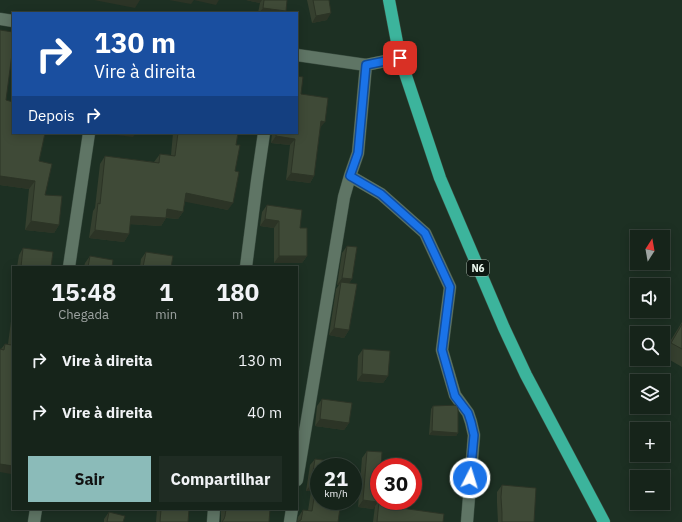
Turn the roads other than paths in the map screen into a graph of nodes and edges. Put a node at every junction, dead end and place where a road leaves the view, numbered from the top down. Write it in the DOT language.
graph roads {
  1 [pos="389,0"];
  2 [pos="0,19"];
  3 [pos="12,21"];
  4 [pos="298,55"];
  5 [pos="400,58"];
  6 [pos="366,65"];
  7 [pos="89,134"];
  8 [pos="264,134"];
  9 [pos="350,176"];
  10 [pos="69,266"];
  11 [pos="246,266"];
  12 [pos="298,474"];
  13 [pos="36,510"];
  14 [pos="214,510"];
  15 [pos="292,510"];
  16 [pos="34,522"];
  17 [pos="212,522"];
  18 [pos="290,522"];
  19 [pos="467,522"];
  20 [pos="604,522"];
  1 -- 5 [label="highway, N6"];
  2 -- 3 [label="street"];
  4 -- 6 [label="street"];
  5 -- 6 [label="street"];
  5 -- 20 [label="highway, N6"];
  6 -- 9 [label="street"];
  7 -- 10 [label="street"];
  8 -- 11 [label="street"];
  9 -- 12 [label="street"];
  9 -- 19 [label="street"];
  13 -- 16 [label="street"];
  14 -- 17 [label="street"];
  15 -- 18 [label="street"];
}
